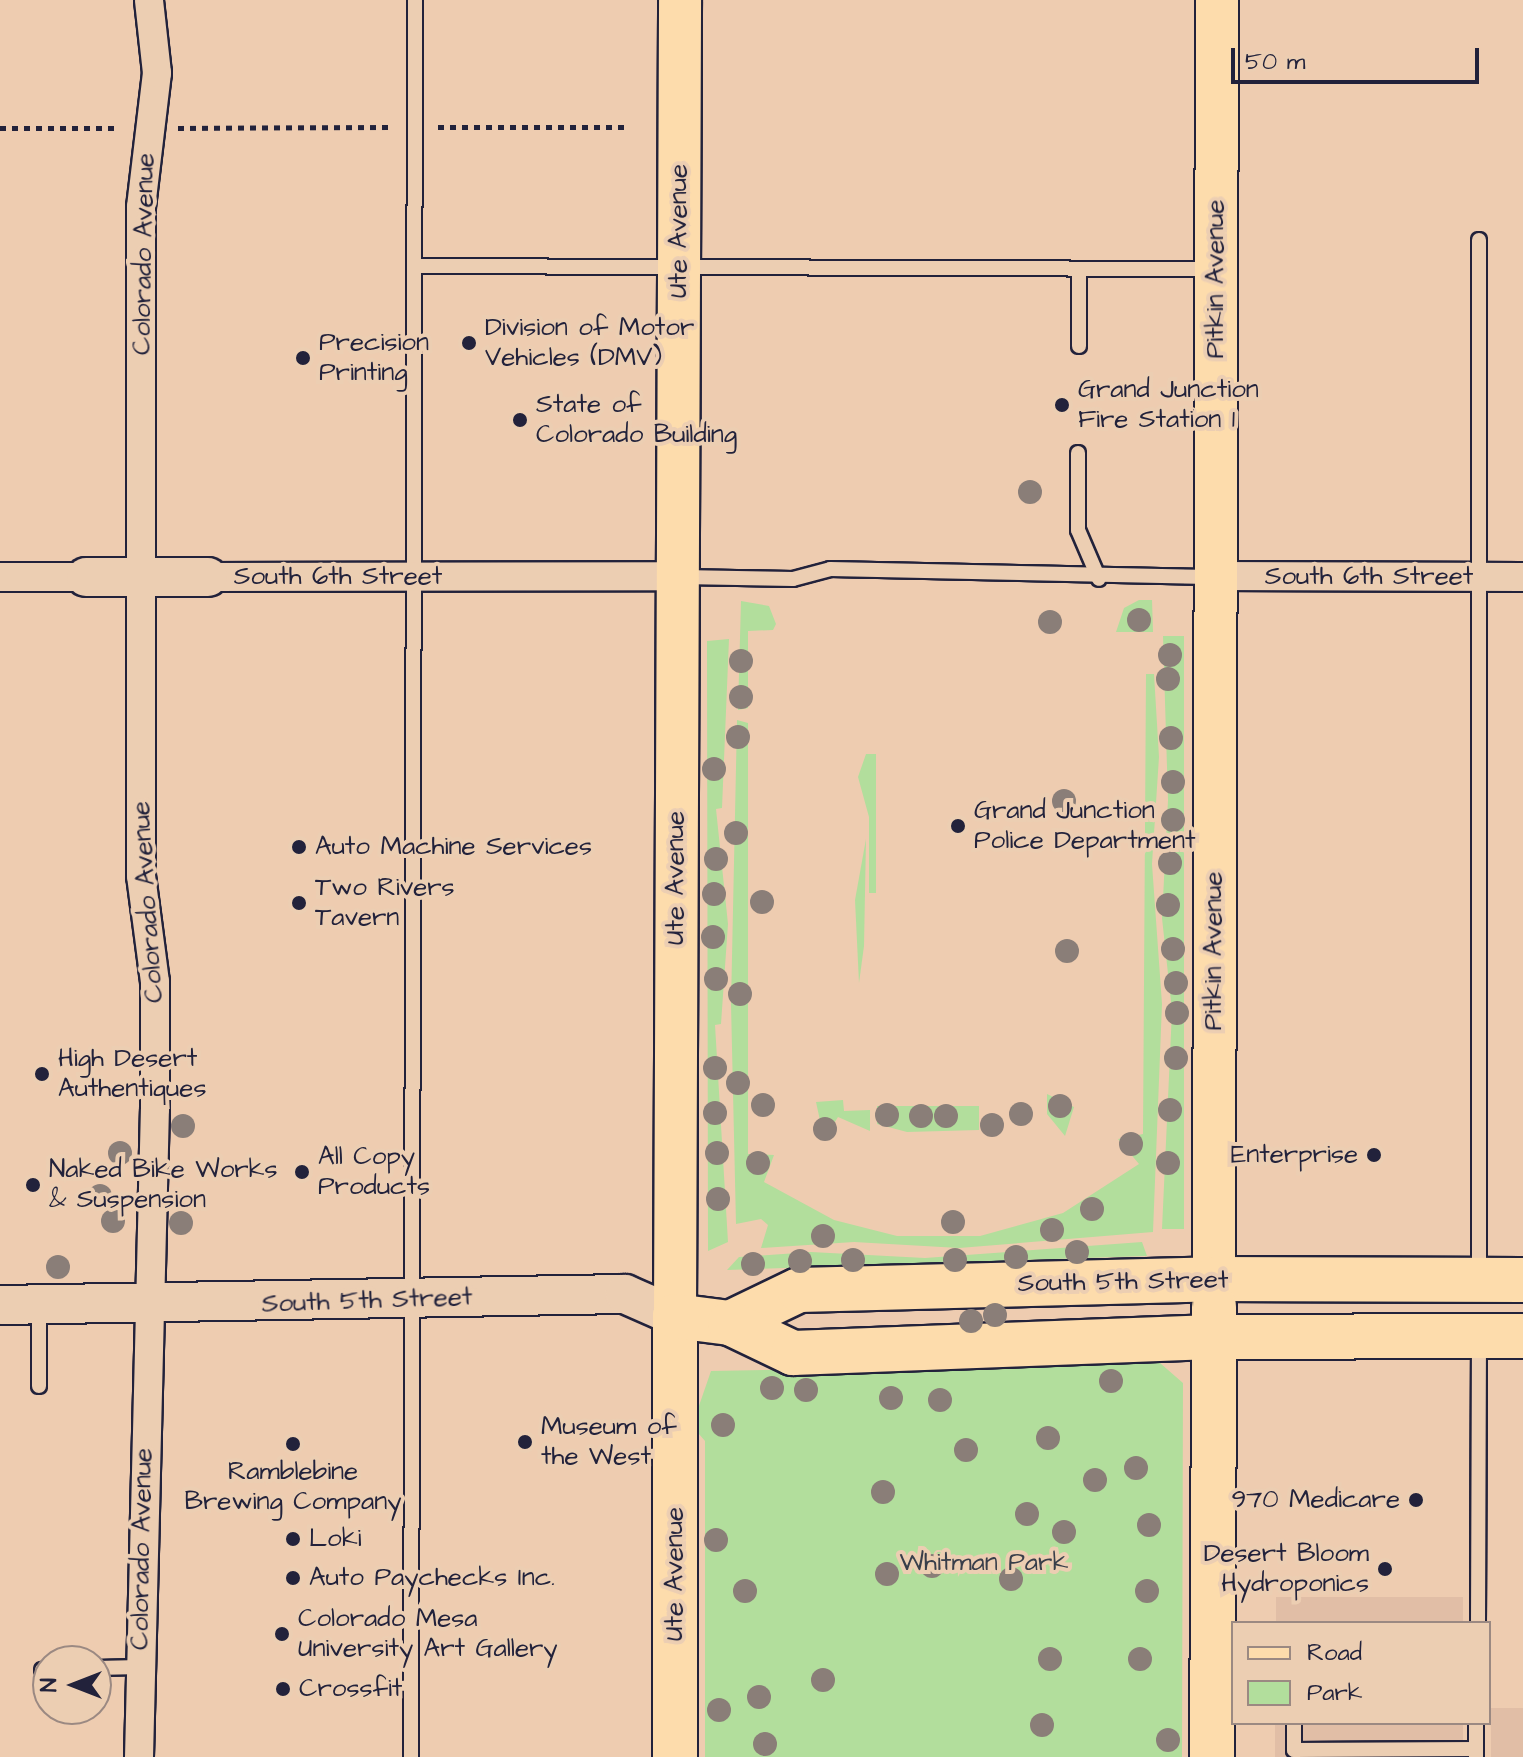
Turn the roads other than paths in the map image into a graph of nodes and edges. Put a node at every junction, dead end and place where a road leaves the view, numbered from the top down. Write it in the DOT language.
graph roads {
  1 [pos="149,0"];
  2 [pos="415,0"];
  3 [pos="680,0"];
  4 [pos="1217,0"];
  5 [pos="1479,240"];
  6 [pos="415,266"];
  7 [pos="679,267"];
  8 [pos="1079,269"];
  9 [pos="1216,269"];
  10 [pos="1079,346"];
  11 [pos="1078,453"];
  12 [pos="414,576"];
  13 [pos="677,576"];
  14 [pos="1215,576"];
  15 [pos="0,577"];
  16 [pos="86,577"];
  17 [pos="141,577"];
  18 [pos="208,577"];
  19 [pos="1482,577"];
  20 [pos="1523,577"];
  21 [pos="1099,579"];
  22 [pos="1214,1279"];
  23 [pos="1479,1280"];
  24 [pos="1523,1280"];
  25 [pos="412,1298"];
  26 [pos="147,1304"];
  27 [pos="0,1305"];
  28 [pos="39,1305"];
  29 [pos="675,1316"];
  30 [pos="730,1323"];
  31 [pos="1509,1335"];
  32 [pos="1214,1337"];
  33 [pos="39,1386"];
  34 [pos="1478,1621"];
  35 [pos="140,1667"];
  36 [pos="112,1668"];
  37 [pos="1294,1725"];
  38 [pos="1476,1725"];
  39 [pos="1219,1729"];
  40 [pos="1476,1753"];
  41 [pos="139,1757"];
  42 [pos="411,1757"];
  43 [pos="675,1757"];
  1 -- 17 [label="street, Colorado Avenue"];
  2 -- 6 [label="lane"];
  3 -- 7 [label="main road, Ute Avenue"];
  4 -- 9 [label="main road, Pitkin Avenue"];
  5 -- 19 [label="lane"];
  6 -- 7 [label="lane"];
  6 -- 12 [label="lane"];
  7 -- 8 [label="lane"];
  7 -- 13 [label="main road, Ute Avenue"];
  8 -- 9 [label="lane"];
  8 -- 10 [label="lane"];
  9 -- 14 [label="main road, Pitkin Avenue"];
  11 -- 21 [label="lane"];
  12 -- 13 [label="street, South 6th Street"];
  12 -- 18 [label="street, South 6th Street"];
  12 -- 25 [label="lane"];
  13 -- 21 [label="lane"];
  13 -- 29 [label="main road, Ute Avenue"];
  14 -- 19 [label="street, South 6th Street"];
  14 -- 21 [label="lane"];
  14 -- 22 [label="main road, Pitkin Avenue"];
  15 -- 16 [label="street, South 6th Street"];
  16 -- 17 [label="main road, South 6th Street"];
  17 -- 18 [label="main road, South 6th Street"];
  17 -- 26 [label="street, Colorado Avenue"];
  19 -- 20 [label="street, South 6th Street"];
  19 -- 23 [label="lane"];
  22 -- 23 [label="highway, South 5th Street"];
  22 -- 30 [label="highway, South 5th Street"];
  22 -- 32 [label="highway, Pitkin Avenue"];
  23 -- 24 [label="highway, South 5th Street"];
  25 -- 26 [label="main road, South 5th Street"];
  25 -- 29 [label="main road, South 5th Street"];
  25 -- 42 [label="lane"];
  26 -- 28 [label="main road, South 5th Street"];
  26 -- 35 [label="street, Colorado Avenue"];
  27 -- 28 [label="main road, South 5th Street"];
  28 -- 33 [label="lane"];
  29 -- 30 [label="highway, South 5th Street"];
  29 -- 43 [label="highway, Ute Avenue"];
  30 -- 32 [label="highway, South 5th Street"];
  31 -- 32 [label="highway, South 5th Street"];
  31 -- 34 [label="lane"];
  32 -- 39 [label="highway, Pitkin Avenue"];
  35 -- 36 [label="lane"];
  35 -- 41 [label="street, Colorado Avenue"];
  37 -- 40 [label="lane"];
  38 -- 40 [label="lane"];
}
